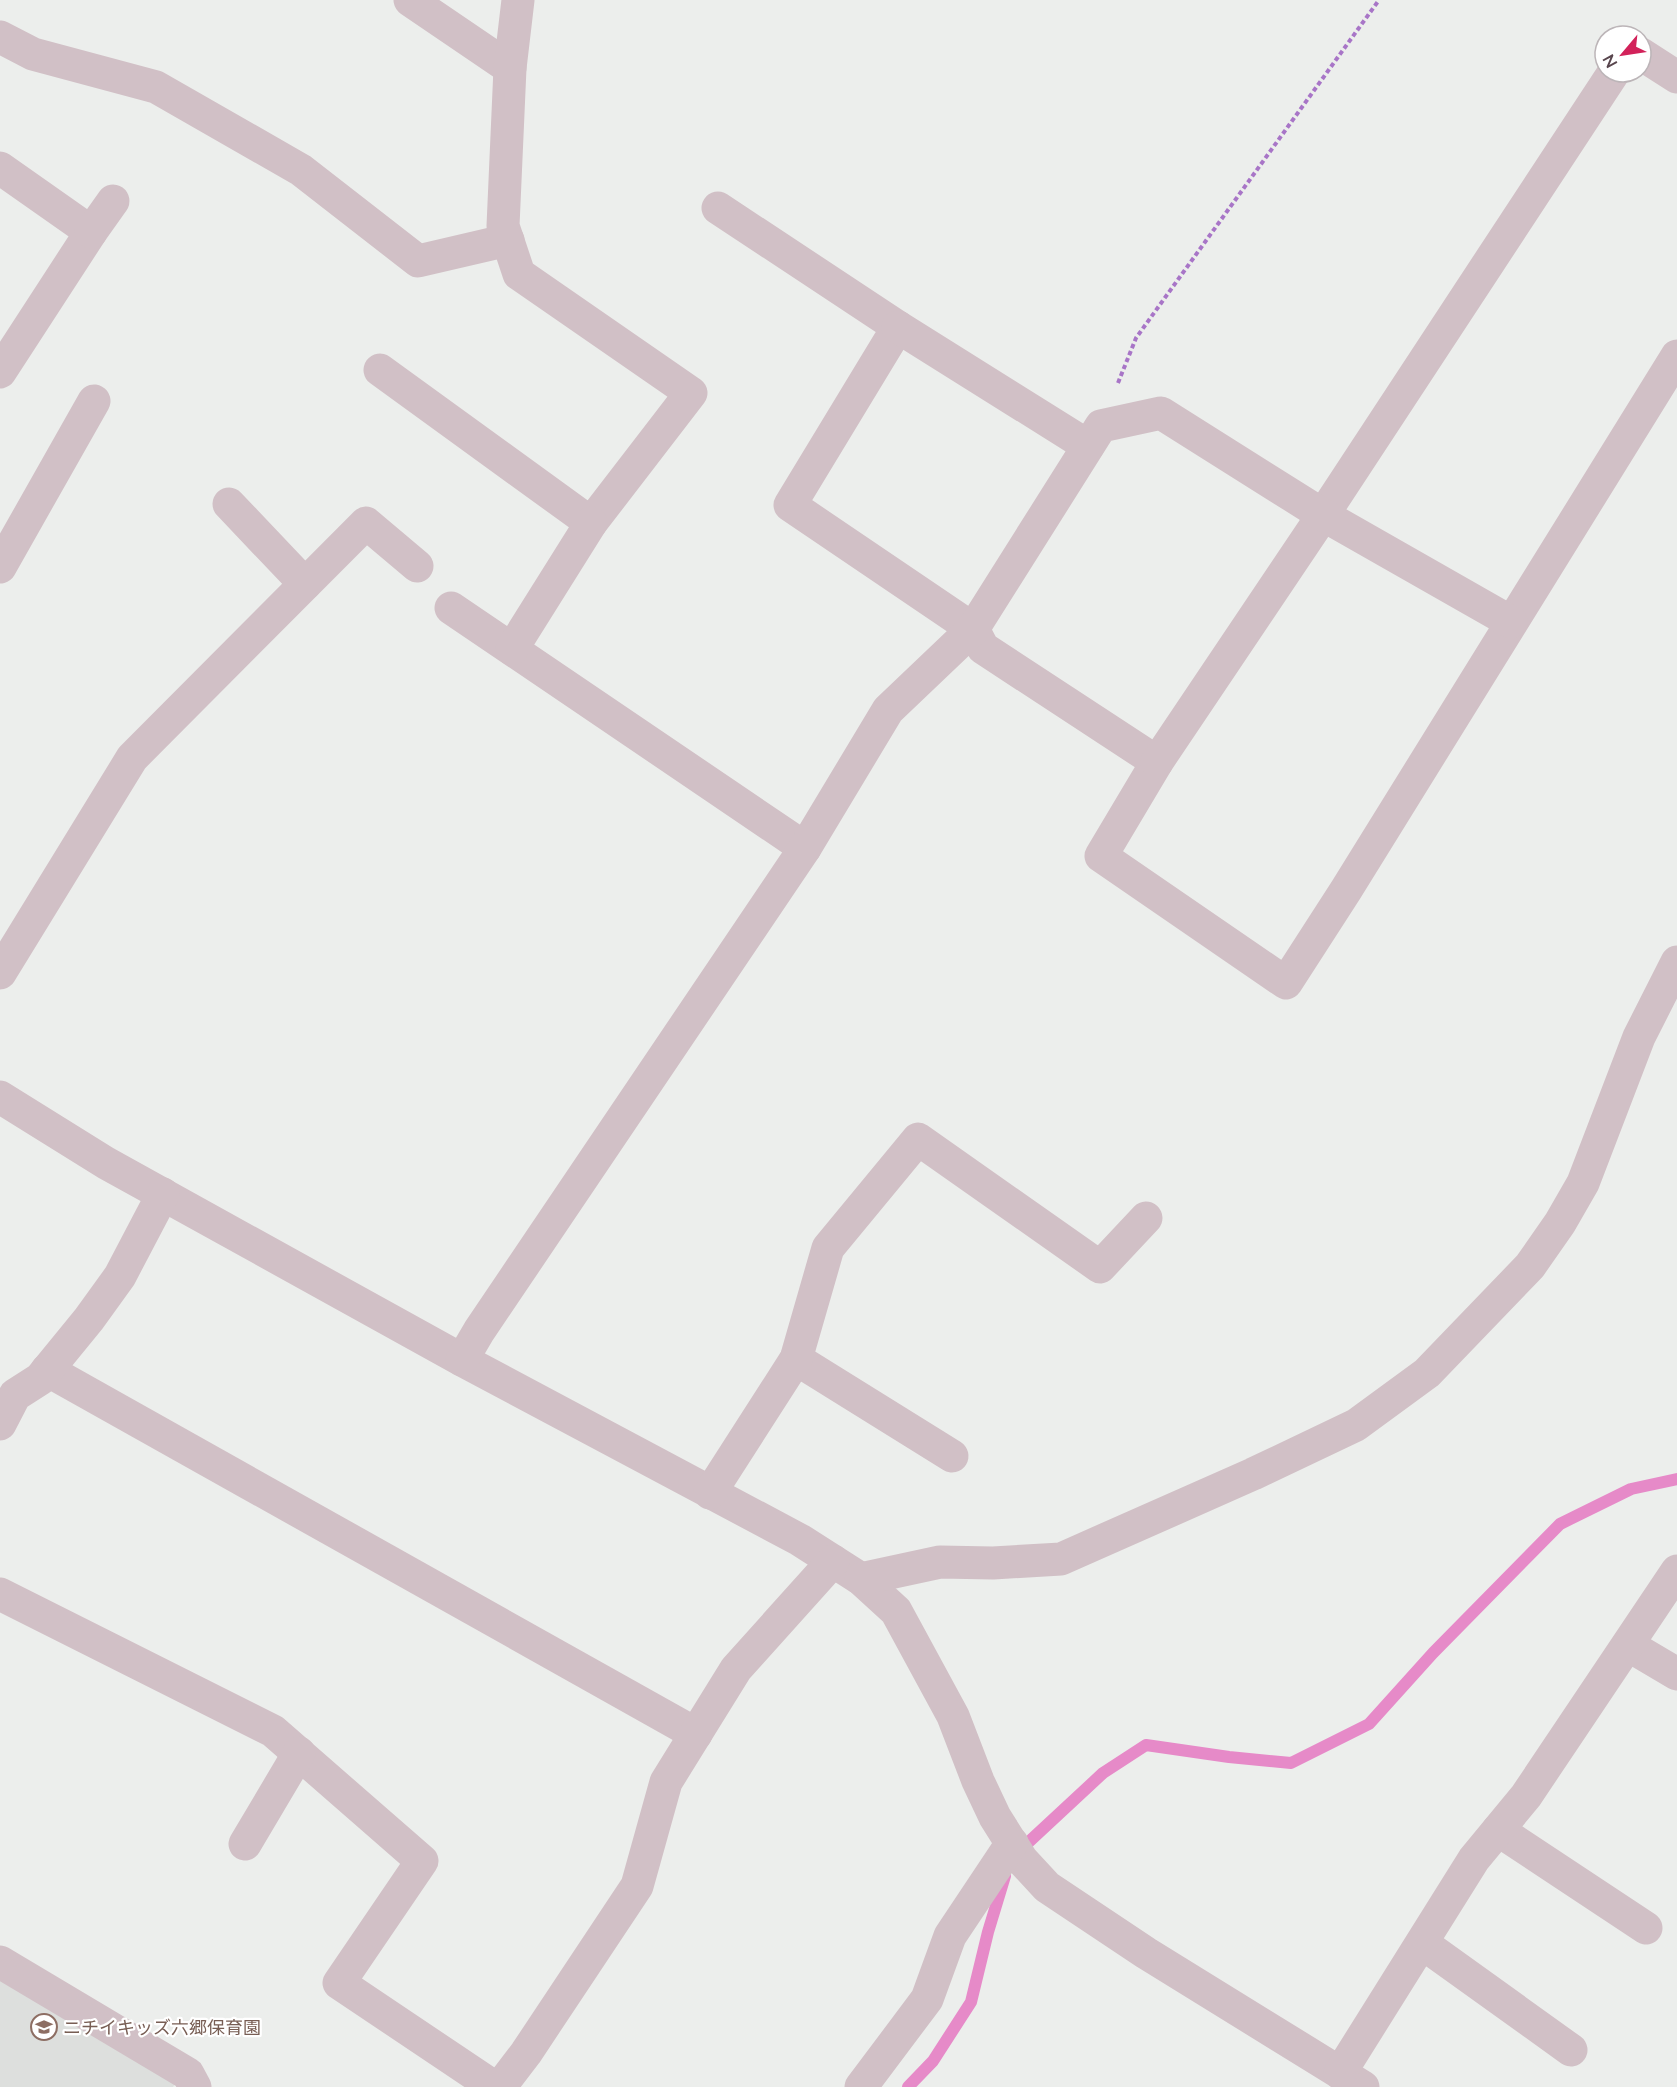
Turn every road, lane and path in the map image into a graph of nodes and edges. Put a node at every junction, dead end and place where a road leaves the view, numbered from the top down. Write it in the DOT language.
graph roads {
  1 [pos="410,0"];
  2 [pos="518,0"];
  3 [pos="1379,0"];
  4 [pos="0,37"];
  5 [pos="1653,62"];
  6 [pos="510,68"];
  7 [pos="1677,77"];
  8 [pos="1606,84"];
  9 [pos="0,168"];
  10 [pos="113,201"];
  11 [pos="718,208"];
  12 [pos="91,232"];
  13 [pos="508,240"];
  14 [pos="898,327"];
  15 [pos="1677,356"];
  16 [pos="380,370"];
  17 [pos="0,372"];
  18 [pos="94,401"];
  19 [pos="1094,436"];
  20 [pos="230,504"];
  21 [pos="1323,515"];
  22 [pos="591,523"];
  23 [pos="417,566"];
  24 [pos="0,567"];
  25 [pos="306,584"];
  26 [pos="451,608"];
  27 [pos="1511,622"];
  28 [pos="973,629"];
  29 [pos="512,649"];
  30 [pos="1157,762"];
  31 [pos="805,848"];
  32 [pos="1677,962"];
  33 [pos="0,973"];
  34 [pos="0,1097"];
  35 [pos="163,1194"];
  36 [pos="1146,1218"];
  37 [pos="796,1359"];
  38 [pos="462,1360"];
  39 [pos="47,1370"];
  40 [pos="0,1424"];
  41 [pos="952,1456"];
  42 [pos="710,1492"];
  43 [pos="833,1561"];
  44 [pos="1677,1571"];
  45 [pos="861,1579"];
  46 [pos="0,1594"];
  47 [pos="1628,1645"];
  48 [pos="1677,1674"];
  49 [pos="696,1734"];
  50 [pos="299,1753"];
  51 [pos="1498,1830"];
  52 [pos="245,1844"];
  53 [pos="1012,1844"];
  54 [pos="1646,1928"];
  55 [pos="1422,1943"];
  56 [pos="0,1962"];
  57 [pos="1571,2050"];
  58 [pos="1351,2080"];
  59 [pos="195,2087"];
  60 [pos="494,2087"];
  61 [pos="500,2087"];
  62 [pos="861,2087"];
  1 -- 6 [label="street"];
  2 -- 6 [label="street"];
  3 -- 19 [label="path"];
  4 -- 13 [label="street"];
  5 -- 7 [label="street"];
  6 -- 13 [label="street"];
  8 -- 21 [label="street"];
  9 -- 12 [label="street"];
  10 -- 12 [label="street"];
  11 -- 14 [label="street"];
  12 -- 17 [label="street"];
  13 -- 22 [label="street"];
  14 -- 19 [label="street"];
  14 -- 28 [label="street"];
  15 -- 27 [label="street"];
  16 -- 22 [label="street"];
  18 -- 24 [label="street"];
  19 -- 21 [label="street"];
  19 -- 28 [label="street"];
  20 -- 25 [label="street"];
  21 -- 27 [label="street"];
  21 -- 30 [label="street"];
  22 -- 29 [label="street"];
  23 -- 25 [label="street"];
  25 -- 33 [label="street"];
  26 -- 29 [label="street"];
  27 -- 30 [label="street"];
  28 -- 30 [label="street"];
  28 -- 31 [label="street"];
  29 -- 31 [label="street"];
  31 -- 38 [label="street"];
  32 -- 45 [label="street"];
  34 -- 35 [label="street"];
  35 -- 38 [label="street"];
  35 -- 39 [label="street"];
  36 -- 37 [label="street"];
  37 -- 41 [label="street"];
  37 -- 42 [label="street"];
  38 -- 42 [label="street"];
  39 -- 40 [label="street"];
  39 -- 49 [label="street"];
  42 -- 43 [label="street"];
  43 -- 45 [label="street"];
  43 -- 49 [label="street"];
  44 -- 47 [label="street"];
  45 -- 53 [label="street"];
  46 -- 50 [label="street"];
  47 -- 48 [label="street"];
  47 -- 51 [label="street"];
  49 -- 61 [label="street"];
  50 -- 52 [label="street"];
  50 -- 60 [label="street"];
  51 -- 54 [label="street"];
  51 -- 55 [label="street"];
  53 -- 58 [label="street"];
  53 -- 62 [label="street"];
  55 -- 57 [label="street"];
  55 -- 58 [label="street"];
  56 -- 59 [label="street"];
}
